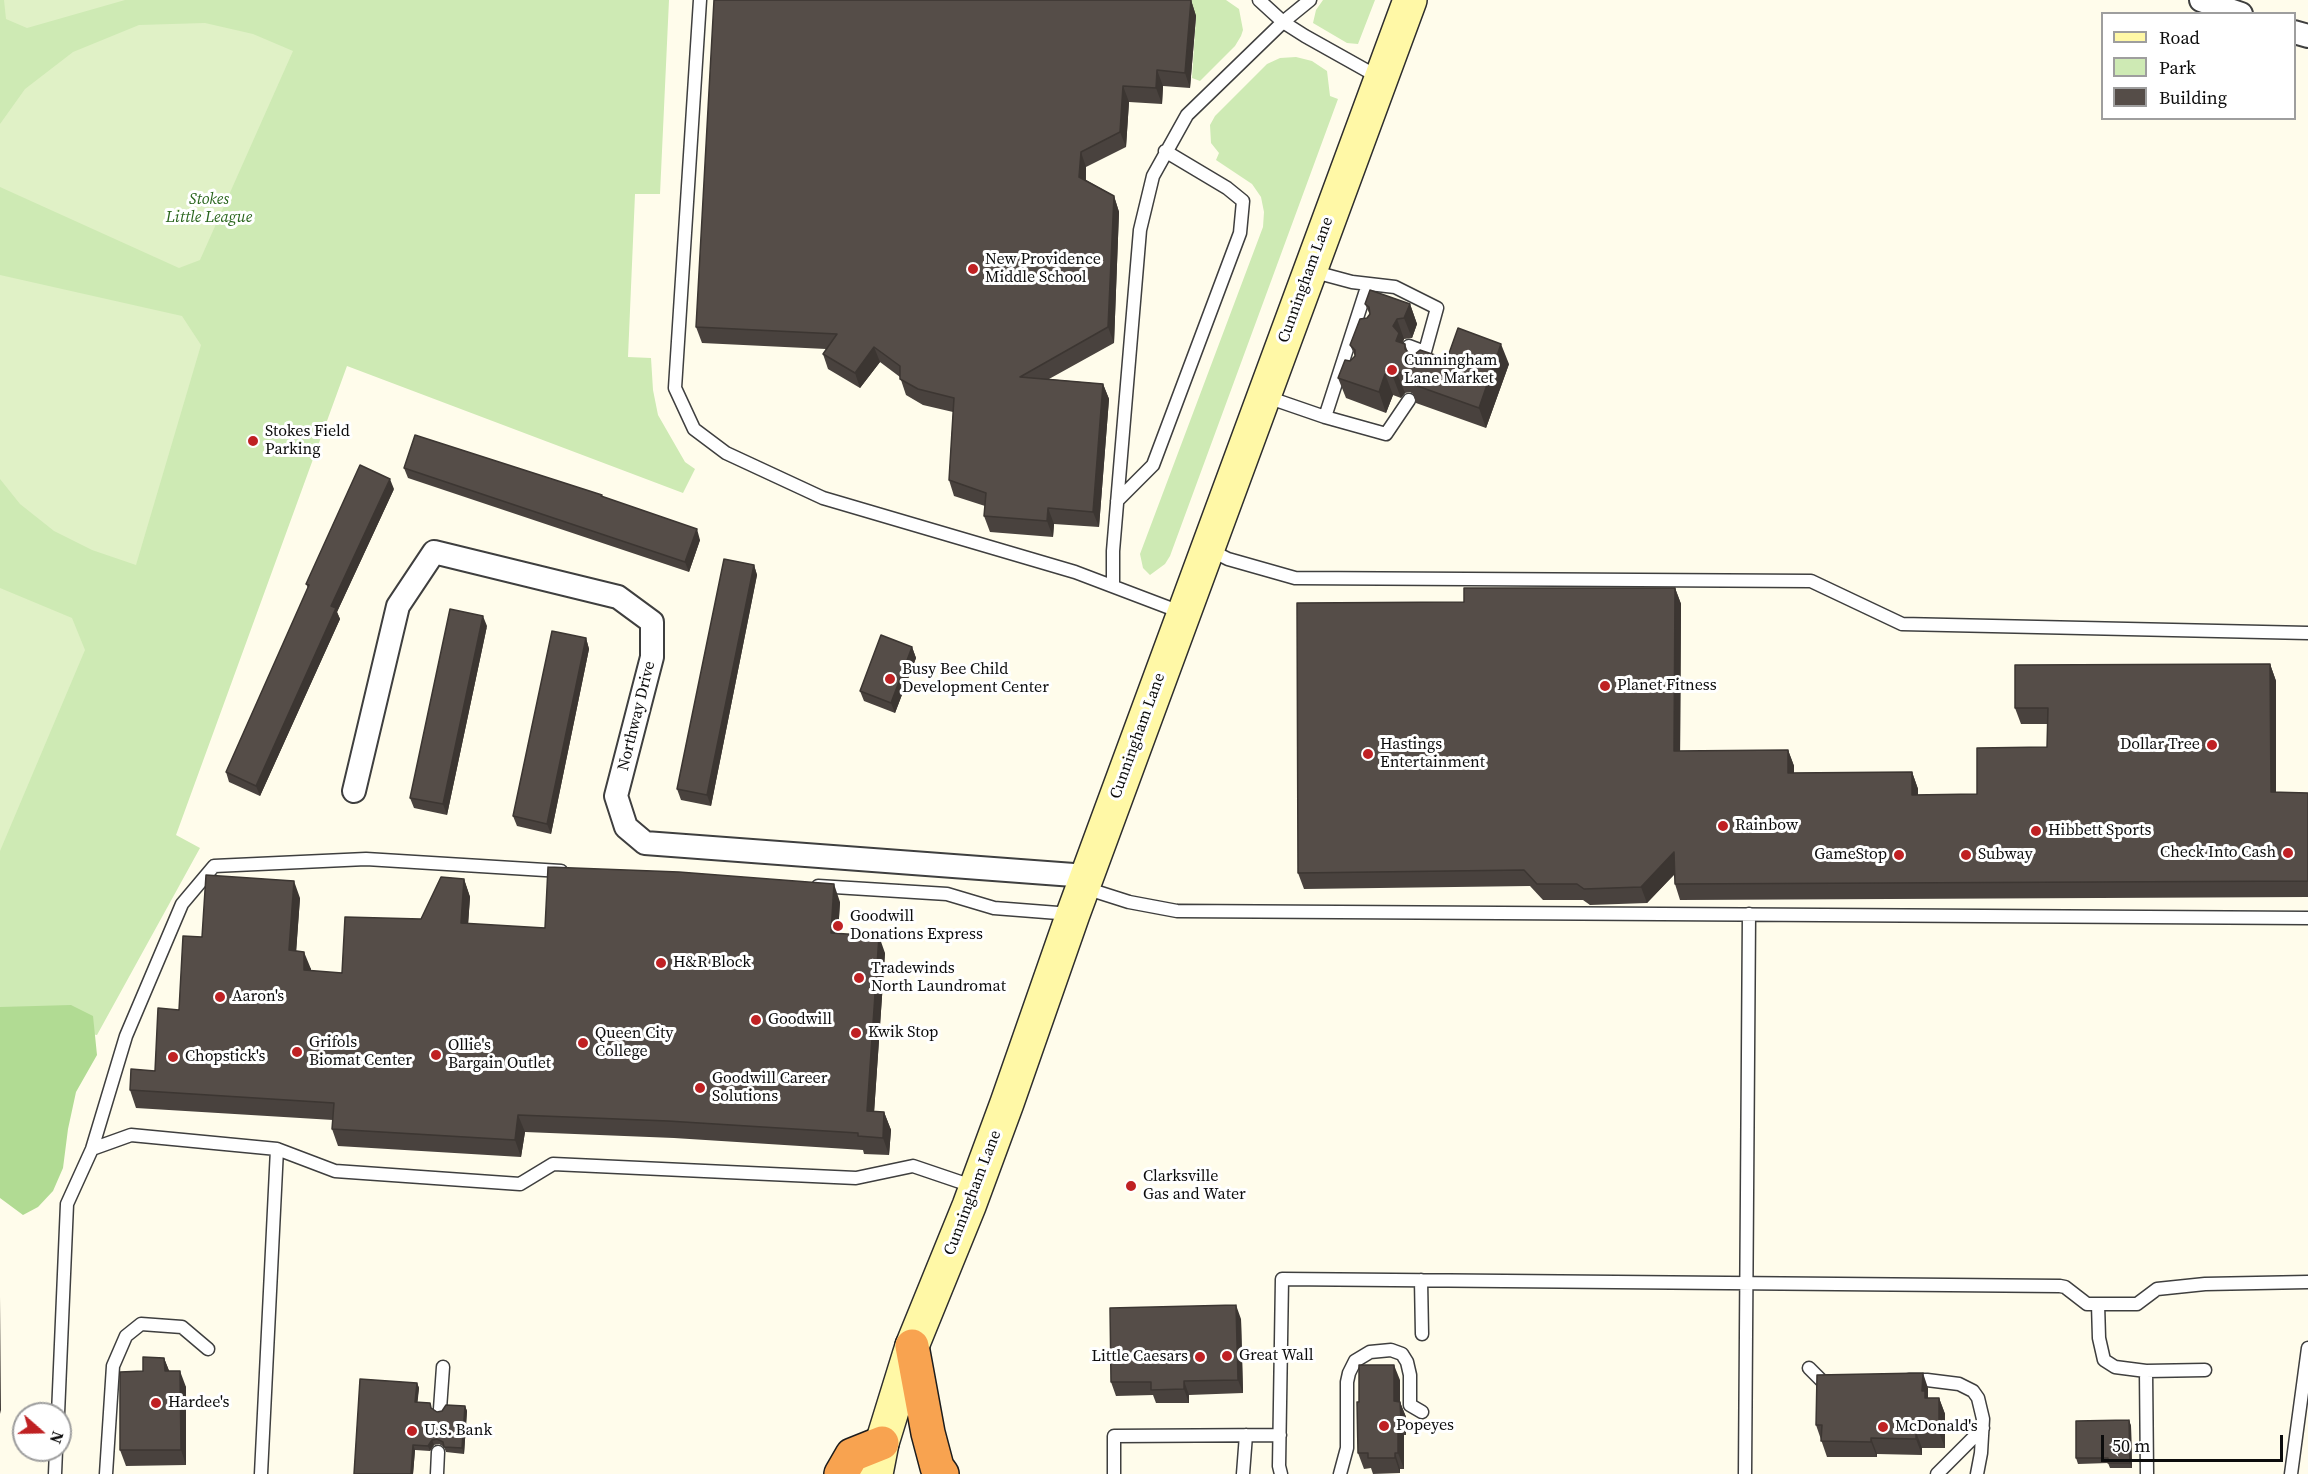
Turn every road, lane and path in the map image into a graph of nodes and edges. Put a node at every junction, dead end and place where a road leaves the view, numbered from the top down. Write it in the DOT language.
graph roads {
  1 [pos="700,0"];
  2 [pos="1259,0"];
  3 [pos="1310,0"];
  4 [pos="1410,0"];
  5 [pos="2201,0"];
  6 [pos="2235,12"];
  7 [pos="1283,22"];
  8 [pos="1381,78"];
  9 [pos="1165,151"];
  10 [pos="1309,270"];
  11 [pos="1368,284"];
  12 [pos="1355,326"];
  13 [pos="1370,332"];
  14 [pos="1409,346"];
  15 [pos="1425,351"];
  16 [pos="1420,367"];
  17 [pos="1340,368"];
  18 [pos="1355,373"];
  19 [pos="1263,396"];
  20 [pos="1409,400"];
  21 [pos="1325,417"];
  22 [pos="1117,501"];
  23 [pos="1206,548"];
  24 [pos="1113,586"];
  25 [pos="1183,613"];
  26 [pos="2308,633"];
  27 [pos="354,791"];
  28 [pos="580,872"];
  29 [pos="805,885"];
  30 [pos="1081,892"];
  31 [pos="1749,914"];
  32 [pos="2308,918"];
  33 [pos="92,1149"];
  34 [pos="278,1149"];
  35 [pos="976,1187"];
  36 [pos="1421,1280"];
  37 [pos="2308,1282"];
  38 [pos="1746,1284"];
  39 [pos="2098,1304"];
  40 [pos="1422,1334"];
  41 [pos="912,1346"];
  42 [pos="2308,1348"];
  43 [pos="208,1349"];
  44 [pos="443,1367"];
  45 [pos="1809,1368"];
  46 [pos="2205,1370"];
  47 [pos="2146,1371"];
  48 [pos="1892,1381"];
  49 [pos="1846,1382"];
  50 [pos="59,1402"];
  51 [pos="440,1409"];
  52 [pos="1422,1412"];
  53 [pos="1983,1428"];
  54 [pos="1246,1435"];
  55 [pos="1280,1435"];
  56 [pos="438,1452"];
  57 [pos="879,1459"];
  58 [pos="106,1474"];
  59 [pos="261,1474"];
  60 [pos="437,1474"];
  61 [pos="841,1474"];
  62 [pos="942,1474"];
  63 [pos="1114,1474"];
  64 [pos="1244,1474"];
  65 [pos="1281,1474"];
  66 [pos="1340,1474"];
  67 [pos="1745,1474"];
  68 [pos="1937,1474"];
  69 [pos="1977,1474"];
  70 [pos="2147,1474"];
  71 [pos="2291,1474"];
  1 -- 24 [label="lane"];
  2 -- 7 [label="lane"];
  3 -- 7 [label="lane"];
  4 -- 8 [label="street, Cunningham Lane"];
  5 -- 6 [label="street"];
  7 -- 8 [label="lane"];
  7 -- 9 [label="lane"];
  8 -- 10 [label="street, Cunningham Lane"];
  9 -- 22 [label="lane"];
  9 -- 22 [label="lane"];
  10 -- 11 [label="lane"];
  10 -- 19 [label="street, Cunningham Lane"];
  11 -- 12 [label="lane"];
  11 -- 15 [label="lane"];
  12 -- 13 [label="lane"];
  12 -- 17 [label="lane"];
  14 -- 15 [label="lane"];
  15 -- 16 [label="lane"];
  17 -- 18 [label="lane"];
  17 -- 21 [label="lane"];
  19 -- 21 [label="lane"];
  19 -- 23 [label="street, Cunningham Lane"];
  20 -- 21 [label="lane"];
  22 -- 24 [label="lane"];
  23 -- 25 [label="street, Cunningham Lane"];
  23 -- 26 [label="lane"];
  24 -- 25 [label="lane"];
  25 -- 30 [label="street, Cunningham Lane"];
  27 -- 30 [label="street, Northway Drive"];
  28 -- 33 [label="lane"];
  29 -- 30 [label="lane"];
  30 -- 31 [label="lane"];
  30 -- 35 [label="street, Cunningham Lane"];
  31 -- 32 [label="lane"];
  31 -- 38 [label="lane"];
  33 -- 34 [label="lane"];
  33 -- 50 [label="lane"];
  34 -- 35 [label="lane"];
  34 -- 59 [label="lane"];
  35 -- 41 [label="street, Cunningham Lane"];
  36 -- 38 [label="lane"];
  36 -- 40 [label="lane"];
  36 -- 55 [label="lane"];
  37 -- 39 [label="lane"];
  38 -- 39 [label="lane"];
  38 -- 67 [label="lane"];
  39 -- 47 [label="lane"];
  41 -- 57 [label="street, Cunningham Lane"];
  41 -- 62 [label="highway"];
  42 -- 71 [label="lane"];
  43 -- 58 [label="lane"];
  44 -- 51 [label="lane"];
  45 -- 49 [label="lane"];
  46 -- 47 [label="lane"];
  47 -- 70 [label="lane"];
  48 -- 53 [label="lane"];
  52 -- 66 [label="lane"];
  53 -- 68 [label="lane"];
  53 -- 69 [label="lane"];
  54 -- 55 [label="lane"];
  54 -- 63 [label="lane"];
  54 -- 64 [label="lane"];
  55 -- 65 [label="lane"];
  56 -- 60 [label="lane"];
  57 -- 61 [label="highway"];
}
